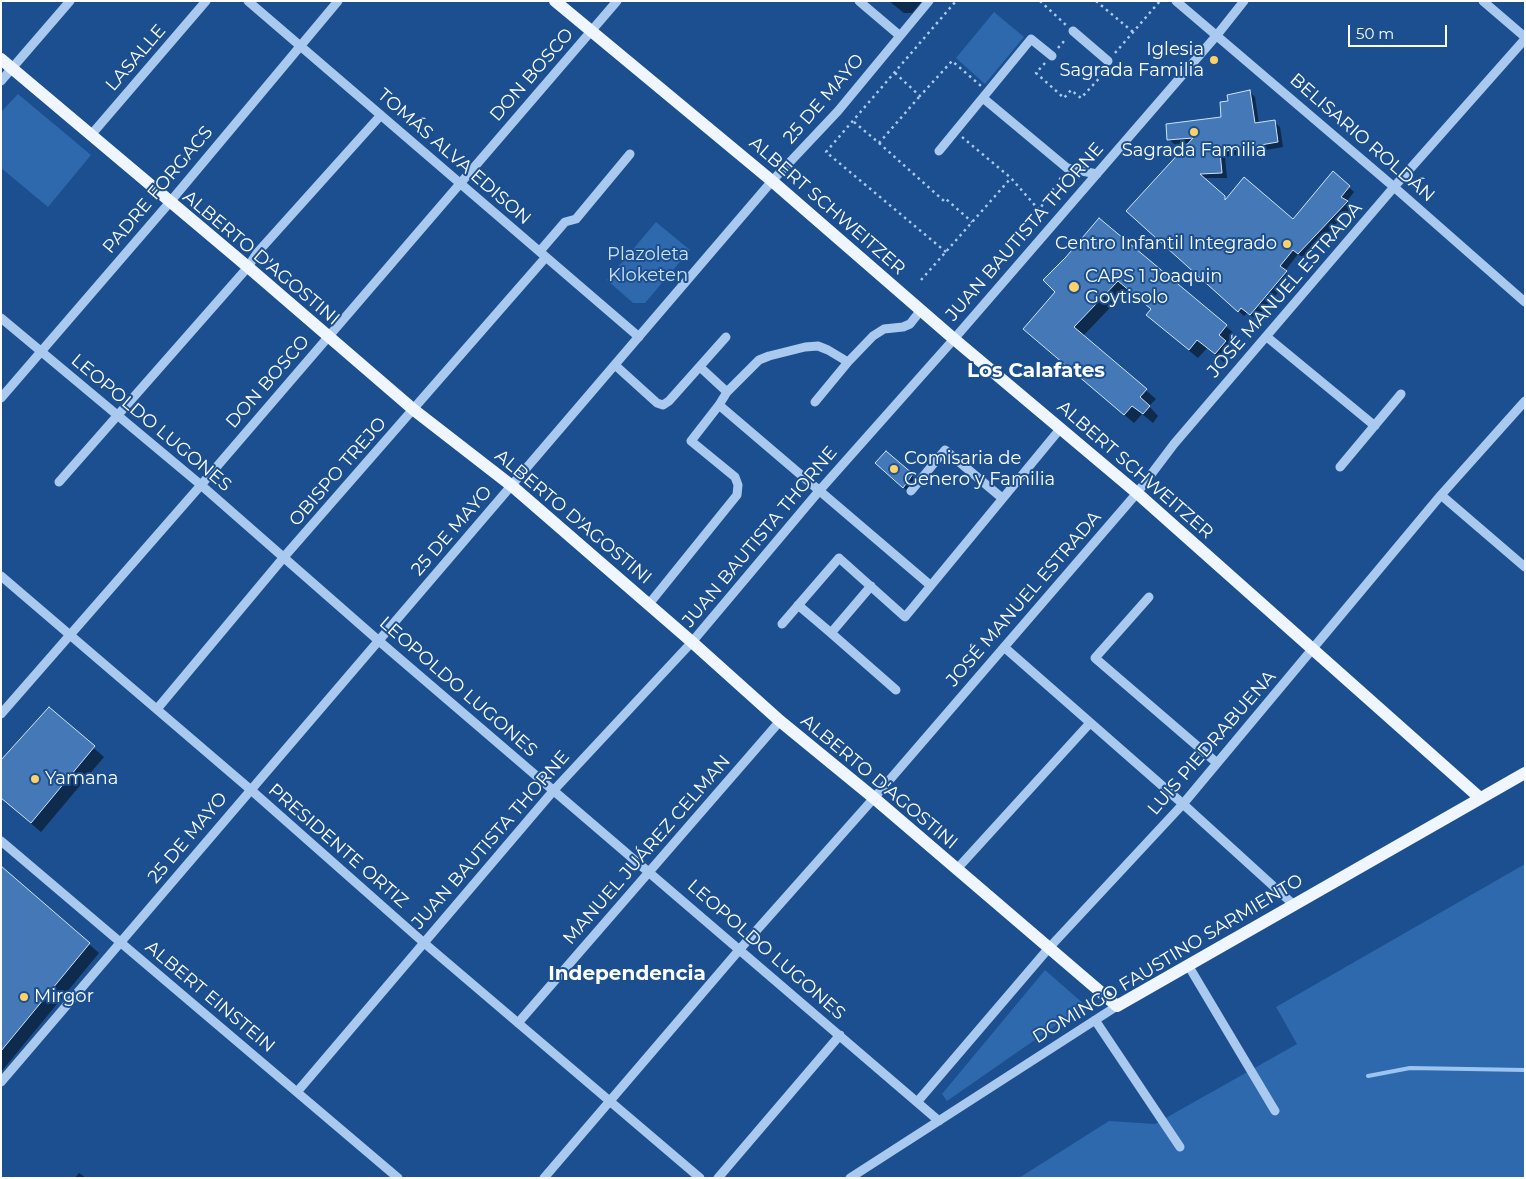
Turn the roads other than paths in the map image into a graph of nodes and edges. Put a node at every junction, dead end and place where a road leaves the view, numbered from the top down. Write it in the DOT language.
graph roads {
  1 [pos="70,1"];
  2 [pos="206,1"];
  3 [pos="248,1"];
  4 [pos="338,1"];
  5 [pos="555,1"];
  6 [pos="617,1"];
  7 [pos="859,1"];
  8 [pos="929,1"];
  9 [pos="1176,1"];
  10 [pos="1244,1"];
  11 [pos="1483,1"];
  12 [pos="1073,31"];
  13 [pos="591,32"];
  14 [pos="899,36"];
  15 [pos="1217,36"];
  16 [pos="1525,38"];
  17 [pos="301,46"];
  18 [pos="1052,56"];
  19 [pos="1,59"];
  20 [pos="1108,61"];
  21 [pos="12,68"];
  22 [pos="1,81"];
  23 [pos="985,95"];
  24 [pos="381,114"];
  25 [pos="91,135"];
  26 [pos="939,151"];
  27 [pos="630,154"];
  28 [pos="1096,174"];
  29 [pos="772,181"];
  30 [pos="460,184"];
  31 [pos="1394,187"];
  32 [pos="170,202"];
  33 [pos="543,254"];
  34 [pos="248,267"];
  35 [pos="1525,302"];
  36 [pos="922,310"];
  37 [pos="1,318"];
  38 [pos="328,337"];
  39 [pos="639,337"];
  40 [pos="726,337"];
  41 [pos="1267,337"];
  42 [pos="954,339"];
  43 [pos="41,351"];
  44 [pos="848,362"];
  45 [pos="615,365"];
  46 [pos="700,367"];
  47 [pos="727,392"];
  48 [pos="1401,394"];
  49 [pos="1,398"];
  50 [pos="1525,401"];
  51 [pos="815,402"];
  52 [pos="720,405"];
  53 [pos="414,410"];
  54 [pos="118,416"];
  55 [pos="1375,426"];
  56 [pos="1060,429"];
  57 [pos="1340,467"];
  58 [pos="58,482"];
  59 [pos="201,485"];
  60 [pos="512,486"];
  61 [pos="820,491"];
  62 [pos="911,491"];
  63 [pos="1137,493"];
  64 [pos="1441,495"];
  65 [pos="1002,498"];
  66 [pos="284,557"];
  67 [pos="1525,567"];
  68 [pos="1,576"];
  69 [pos="930,585"];
  70 [pos="871,586"];
  71 [pos="1149,597"];
  72 [pos="649,604"];
  73 [pos="798,605"];
  74 [pos="782,624"];
  75 [pos="831,633"];
  76 [pos="71,636"];
  77 [pos="379,641"];
  78 [pos="692,642"];
  79 [pos="1004,647"];
  80 [pos="1313,649"];
  81 [pos="896,690"];
  82 [pos="157,710"];
  83 [pos="1,714"];
  84 [pos="780,721"];
  85 [pos="1090,723"];
  86 [pos="1217,763"];
  87 [pos="1525,767"];
  88 [pos="1525,773"];
  89 [pos="1509,782"];
  90 [pos="251,790"];
  91 [pos="554,790"];
  92 [pos="874,798"];
  93 [pos="1480,798"];
  94 [pos="1184,804"];
  95 [pos="1,842"];
  96 [pos="956,870"];
  97 [pos="650,872"];
  98 [pos="1293,904"];
  99 [pos="424,942"];
  100 [pos="120,943"];
  101 [pos="740,949"];
  102 [pos="1048,949"];
  103 [pos="1188,965"];
  104 [pos="1116,1006"];
  105 [pos="1096,1020"];
  106 [pos="518,1023"];
  107 [pos="840,1035"];
  108 [pos="1,1082"];
  109 [pos="297,1092"];
  110 [pos="610,1100"];
  111 [pos="918,1101"];
  112 [pos="1275,1110"];
  113 [pos="939,1121"];
  114 [pos="1180,1146"];
  115 [pos="398,1178"];
  116 [pos="544,1178"];
  117 [pos="700,1178"];
  118 [pos="718,1178"];
  119 [pos="850,1178"];
  1 -- 21 [label="street"];
  2 -- 25 [label="street, LASALLE"];
  3 -- 17 [label="street, TOMÁS ALVA EDISON"];
  4 -- 17 [label="street, PADRE FORGACS"];
  5 -- 13 [label="main road, ALBERT SCHWEITZER"];
  6 -- 13 [label="street, DON BOSCO"];
  7 -- 14 [label="street"];
  8 -- 14 [label="street, 25 DE MAYO"];
  9 -- 15 [label="street, BELISARIO ROLDÁN"];
  10 -- 15 [label="street, JUAN BAUTISTA THORNE"];
  11 -- 16 [label="street"];
  12 -- 20 [label="street"];
  13 -- 29 [label="main road, ALBERT SCHWEITZER"];
  13 -- 30 [label="street, DON BOSCO"];
  14 -- 29 [label="street, 25 DE MAYO"];
  15 -- 28 [label="street, JUAN BAUTISTA THORNE"];
  15 -- 31 [label="street, BELISARIO ROLDÁN"];
  16 -- 31 [label="street, JOSÉ MANUEL ESTRADA"];
  17 -- 24 [label="street, TOMÁS ALVA EDISON"];
  17 -- 32 [label="street, PADRE FORGACS"];
  18 -- 23 [label="street"];
  19 -- 21 [label="main road, ALBERTO D'AGOSTINI"];
  21 -- 22 [label="street"];
  21 -- 25 [label="main road, ALBERTO D'AGOSTINI"];
  23 -- 26 [label="street"];
  23 -- 28 [label="street"];
  24 -- 30 [label="street, TOMÁS ALVA EDISON"];
  24 -- 34 [label="street"];
  25 -- 32 [label="main road, ALBERTO D'AGOSTINI"];
  27 -- 33 [label="street, OBISPO TREJO"];
  28 -- 42 [label="street, JUAN BAUTISTA THORNE"];
  29 -- 36 [label="main road, ALBERT SCHWEITZER"];
  29 -- 39 [label="street, 25 DE MAYO"];
  30 -- 33 [label="street, TOMÁS ALVA EDISON"];
  30 -- 38 [label="street, DON BOSCO"];
  31 -- 35 [label="street, BELISARIO ROLDÁN"];
  31 -- 41 [label="street, JOSÉ MANUEL ESTRADA"];
  32 -- 34 [label="main road, ALBERTO D'AGOSTINI"];
  32 -- 43 [label="street, PADRE FORGACS"];
  33 -- 39 [label="street, TOMÁS ALVA EDISON"];
  33 -- 53 [label="street, OBISPO TREJO"];
  34 -- 38 [label="main road, ALBERTO D'AGOSTINI"];
  34 -- 54 [label="street"];
  36 -- 42 [label="main road, ALBERT SCHWEITZER"];
  36 -- 44 [label="street"];
  37 -- 43 [label="street, LEOPOLDO LUGONES"];
  38 -- 53 [label="main road, ALBERTO D'AGOSTINI"];
  38 -- 59 [label="street, DON BOSCO"];
  39 -- 45 [label="street, 25 DE MAYO"];
  40 -- 46 [label="street"];
  41 -- 55 [label="street"];
  41 -- 63 [label="street, JOSÉ MANUEL ESTRADA"];
  42 -- 56 [label="main road, ALBERT SCHWEITZER"];
  42 -- 61 [label="street, JUAN BAUTISTA THORNE"];
  43 -- 49 [label="street, PADRE FORGACS"];
  43 -- 54 [label="street, LEOPOLDO LUGONES"];
  44 -- 47 [label="street"];
  44 -- 51 [label="street"];
  45 -- 46 [label="street"];
  45 -- 60 [label="street, 25 DE MAYO"];
  46 -- 47 [label="street"];
  47 -- 52 [label="street"];
  48 -- 55 [label="street"];
  50 -- 64 [label="street, LUIS PIEDRABUENA"];
  52 -- 61 [label="street"];
  52 -- 72 [label="street"];
  53 -- 60 [label="main road, ALBERTO D'AGOSTINI"];
  53 -- 66 [label="street, OBISPO TREJO"];
  54 -- 58 [label="street"];
  54 -- 59 [label="street, LEOPOLDO LUGONES"];
  55 -- 57 [label="street"];
  56 -- 63 [label="main road, ALBERT SCHWEITZER"];
  56 -- 65 [label="street"];
  59 -- 66 [label="street, LEOPOLDO LUGONES"];
  59 -- 76 [label="street, DON BOSCO"];
  60 -- 72 [label="main road, ALBERTO D'AGOSTINI"];
  60 -- 77 [label="street, 25 DE MAYO"];
  61 -- 69 [label="street"];
  61 -- 78 [label="street, JUAN BAUTISTA THORNE"];
  62 -- 65 [label="street"];
  63 -- 79 [label="street, JOSÉ MANUEL ESTRADA"];
  63 -- 80 [label="main road, ALBERT SCHWEITZER"];
  64 -- 67 [label="street"];
  64 -- 80 [label="street, LUIS PIEDRABUENA"];
  65 -- 69 [label="street"];
  66 -- 77 [label="street, LEOPOLDO LUGONES"];
  66 -- 82 [label="street, OBISPO TREJO"];
  68 -- 76 [label="street, PRESIDENTE ORTIZ"];
  69 -- 70 [label="street"];
  70 -- 73 [label="street"];
  70 -- 75 [label="street"];
  71 -- 86 [label="street"];
  72 -- 78 [label="main road, ALBERTO D'AGOSTINI"];
  73 -- 74 [label="street"];
  73 -- 75 [label="street"];
  75 -- 81 [label="street"];
  76 -- 82 [label="street, PRESIDENTE ORTIZ"];
  76 -- 83 [label="street, DON BOSCO"];
  77 -- 90 [label="street, 25 DE MAYO"];
  77 -- 91 [label="street, LEOPOLDO LUGONES"];
  78 -- 84 [label="main road, ALBERTO D'AGOSTINI"];
  78 -- 91 [label="street, JUAN BAUTISTA THORNE"];
  79 -- 85 [label="street"];
  79 -- 92 [label="street, JOSÉ MANUEL ESTRADA"];
  80 -- 86 [label="street, LUIS PIEDRABUENA"];
  80 -- 93 [label="main road, ALBERT SCHWEITZER"];
  82 -- 90 [label="street, PRESIDENTE ORTIZ"];
  84 -- 92 [label="main road, ALBERTO D'AGOSTINI"];
  84 -- 97 [label="street, MANUEL JUÁREZ CELMAN"];
  85 -- 94 [label="street"];
  85 -- 96 [label="street"];
  86 -- 94 [label="street, LUIS PIEDRABUENA"];
  87 -- 89 [label="main road"];
  88 -- 89 [label="main road"];
  89 -- 93 [label="main road, DOMINGO FAUSTINO SARMIENTO"];
  90 -- 99 [label="street, PRESIDENTE ORTIZ"];
  90 -- 100 [label="street, 25 DE MAYO"];
  91 -- 97 [label="street, LEOPOLDO LUGONES"];
  91 -- 99 [label="street, JUAN BAUTISTA THORNE"];
  92 -- 96 [label="main road, ALBERTO D'AGOSTINI"];
  92 -- 101 [label="street, JOSÉ MANUEL ESTRADA"];
  93 -- 98 [label="main road, DOMINGO FAUSTINO SARMIENTO"];
  94 -- 98 [label="street"];
  94 -- 102 [label="street, LUIS PIEDRABUENA"];
  95 -- 100 [label="street, ALBERT EINSTEIN"];
  96 -- 102 [label="main road, ALBERTO D'AGOSTINI"];
  97 -- 101 [label="street, LEOPOLDO LUGONES"];
  97 -- 106 [label="street, MANUEL JUÁREZ CELMAN"];
  98 -- 103 [label="main road, DOMINGO FAUSTINO SARMIENTO"];
  99 -- 106 [label="street, PRESIDENTE ORTIZ"];
  99 -- 109 [label="street, JUAN BAUTISTA THORNE"];
  100 -- 108 [label="street, 25 DE MAYO"];
  100 -- 109 [label="street, ALBERT EINSTEIN"];
  101 -- 107 [label="street, LEOPOLDO LUGONES"];
  101 -- 110 [label="street, JOSÉ MANUEL ESTRADA"];
  102 -- 104 [label="main road, ALBERTO D'AGOSTINI"];
  102 -- 111 [label="street, LUIS PIEDRABUENA"];
  103 -- 104 [label="main road, DOMINGO FAUSTINO SARMIENTO"];
  103 -- 112 [label="street"];
  104 -- 105 [label="street, DOMINGO FAUSTINO SARMIENTO"];
  105 -- 113 [label="street, DOMINGO FAUSTINO SARMIENTO"];
  105 -- 114 [label="street"];
  106 -- 110 [label="street, PRESIDENTE ORTIZ"];
  107 -- 111 [label="street, LEOPOLDO LUGONES"];
  107 -- 118 [label="street"];
  109 -- 115 [label="street, ALBERT EINSTEIN"];
  110 -- 116 [label="street, JOSÉ MANUEL ESTRADA"];
  110 -- 117 [label="street, PRESIDENTE ORTIZ"];
  111 -- 113 [label="street, LEOPOLDO LUGONES"];
  113 -- 119 [label="street, DOMINGO FAUSTINO SARMIENTO"];
}
